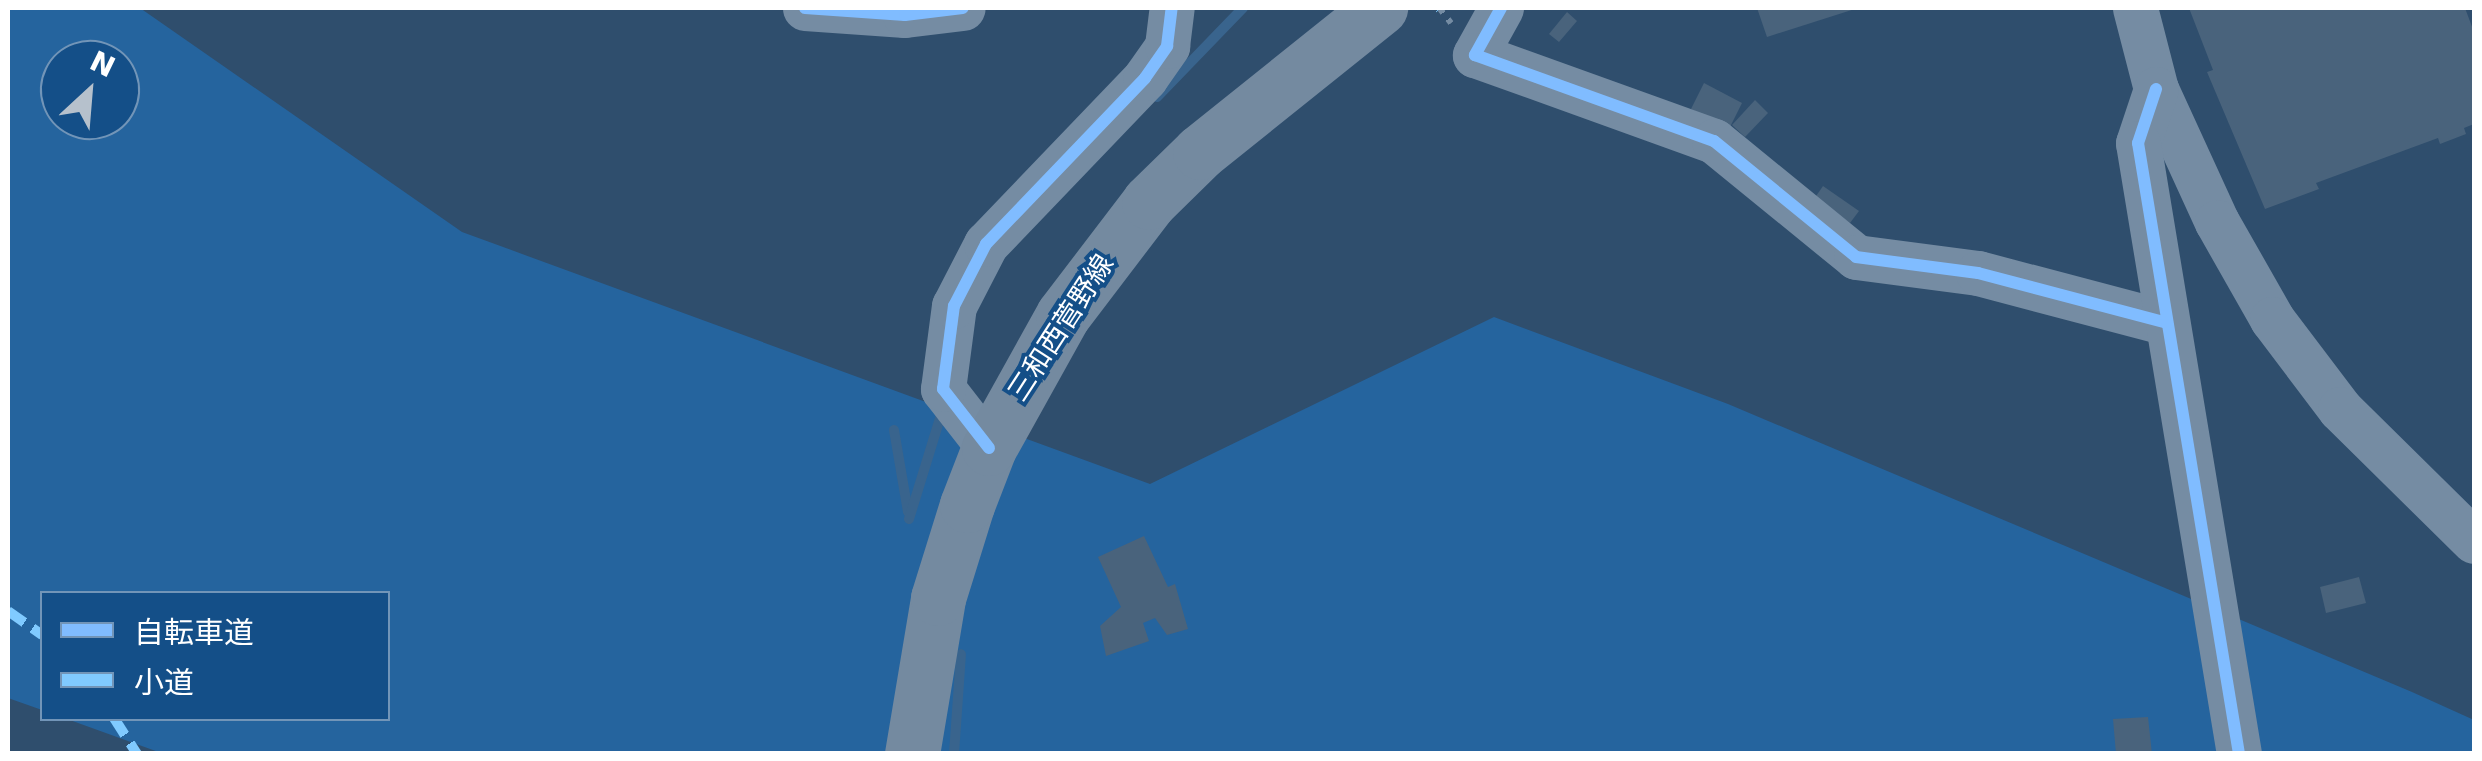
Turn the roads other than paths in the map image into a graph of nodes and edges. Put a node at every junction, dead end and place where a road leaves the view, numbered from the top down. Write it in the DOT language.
graph roads {
  1 [pos="805,8"];
  2 [pos="963,8"];
  3 [pos="1172,8"];
  4 [pos="1380,8"];
  5 [pos="1501,8"];
  6 [pos="2135,8"];
  7 [pos="2156,89"];
  8 [pos="2164,322"];
  9 [pos="988,448"];
  10 [pos="2474,541"];
  11 [pos="912,754"];
  12 [pos="2239,754"];
  1 -- 2 [label="street"];
  3 -- 9 [label="street"];
  4 -- 9 [label="main road, 三和西菅野線"];
  5 -- 8 [label="street"];
  6 -- 7 [label="street"];
  7 -- 8 [label="street"];
  7 -- 10 [label="street"];
  8 -- 12 [label="street"];
  9 -- 11 [label="main road, 三和西菅野線"];
}
